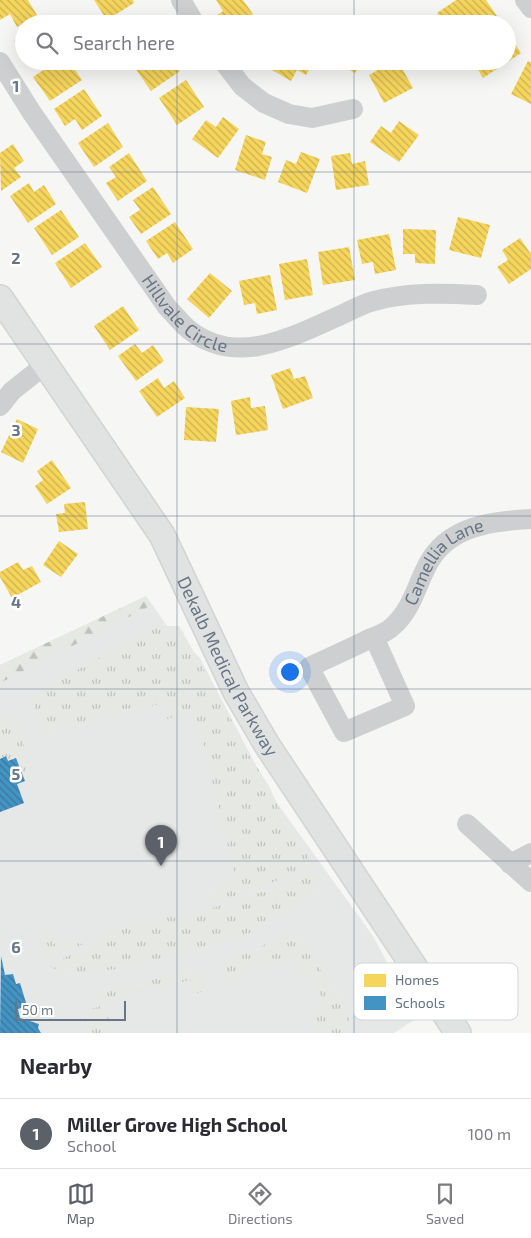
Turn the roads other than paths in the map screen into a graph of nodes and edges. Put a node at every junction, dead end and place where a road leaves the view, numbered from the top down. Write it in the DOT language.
graph roads {
  1 [pos="181,0"];
  2 [pos="526,0"];
  3 [pos="531,8"];
  4 [pos="189,15"];
  5 [pos="0,62"];
  6 [pos="230,70"];
  7 [pos="353,109"];
  8 [pos="477,295"];
  9 [pos="0,298"];
  10 [pos="46,364"];
  11 [pos="0,406"];
  12 [pos="531,518"];
  13 [pos="374,637"];
  14 [pos="467,824"];
  15 [pos="531,853"];
  16 [pos="510,864"];
  17 [pos="531,882"];
  18 [pos="412,963"];
  19 [pos="449,1020"];
  20 [pos="458,1033"];
  1 -- 4 [label="street"];
  2 -- 3 [label="street"];
  5 -- 8 [label="street, Hillvale Circle"];
  6 -- 7 [label="street"];
  9 -- 10 [label="main road, Dekalb Medical Parkway"];
  10 -- 11 [label="street"];
  10 -- 18 [label="main road, Dekalb Medical Parkway"];
  12 -- 13 [label="street, Camellia Lane"];
  13 -- 13 [label="street, Camellia Lane"];
  14 -- 16 [label="street"];
  15 -- 16 [label="street"];
  16 -- 17 [label="street"];
  19 -- 20 [label="main road, Dekalb Medical Parkway"];
}
